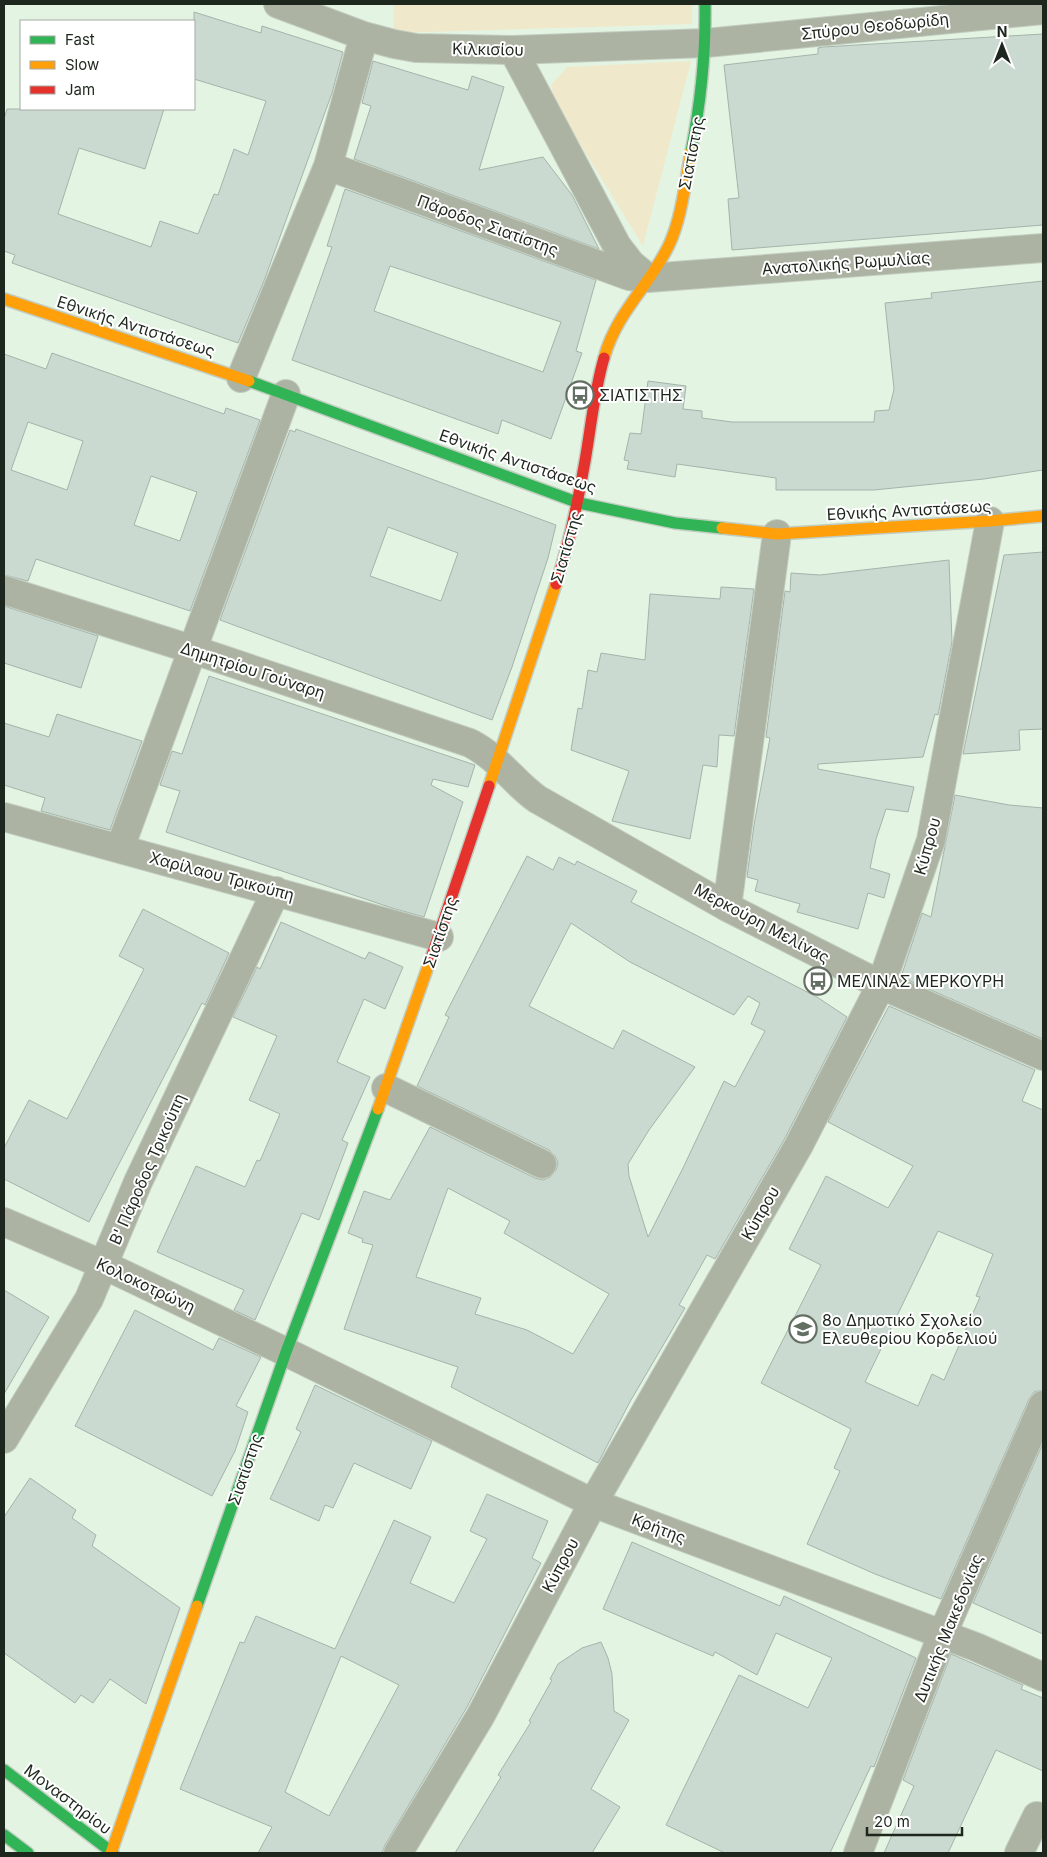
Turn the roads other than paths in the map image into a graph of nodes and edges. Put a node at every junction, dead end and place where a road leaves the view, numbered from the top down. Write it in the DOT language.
graph roads {
  1 [pos="278,4"];
  2 [pos="705,4"];
  3 [pos="1043,10"];
  4 [pos="364,36"];
  5 [pos="706,43"];
  6 [pos="513,50"];
  7 [pos="328,166"];
  8 [pos="1043,248"];
  9 [pos="648,278"];
  10 [pos="4,299"];
  11 [pos="241,378"];
  12 [pos="286,394"];
  13 [pos="579,503"];
  14 [pos="1043,516"];
  15 [pos="990,522"];
  16 [pos="777,534"];
  17 [pos="4,590"];
  18 [pos="194,650"];
  19 [pos="498,761"];
  20 [pos="4,817"];
  21 [pos="120,848"];
  22 [pos="276,891"];
  23 [pos="728,907"];
  24 [pos="439,937"];
  25 [pos="881,985"];
  26 [pos="1043,1056"];
  27 [pos="386,1088"];
  28 [pos="542,1164"];
  29 [pos="4,1222"];
  30 [pos="104,1265"];
  31 [pos="286,1352"];
  32 [pos="1043,1405"];
  33 [pos="4,1439"];
  34 [pos="593,1503"];
  35 [pos="942,1635"];
  36 [pos="1043,1677"];
  37 [pos="4,1770"];
  38 [pos="1043,1820"];
  39 [pos="4,1835"];
  40 [pos="28,1853"];
  41 [pos="112,1853"];
  42 [pos="398,1853"];
  43 [pos="858,1853"];
  44 [pos="1019,1853"];
  1 -- 4 [label="street, Κιλκισίου"];
  2 -- 5 [label="street, Σιατίστης"];
  3 -- 5 [label="street, Σπύρου Θεοδωρίδη"];
  4 -- 6 [label="street, Κιλκισίου"];
  4 -- 7 [label="street"];
  5 -- 6 [label="street, Κιλκισίου"];
  5 -- 9 [label="street, Σιατίστης"];
  6 -- 9 [label="street"];
  7 -- 9 [label="street, Πάροδος Σιατίστης"];
  7 -- 11 [label="street"];
  8 -- 9 [label="street, Ανατολικής Ρωμυλίας"];
  9 -- 13 [label="street, Σιατίστης"];
  10 -- 11 [label="street, Εθνικής Αντιστάσεως"];
  11 -- 12 [label="street, Εθνικής Αντιστάσεως"];
  12 -- 13 [label="street, Εθνικής Αντιστάσεως"];
  12 -- 18 [label="street"];
  13 -- 16 [label="street, Εθνικής Αντιστάσεως"];
  13 -- 19 [label="street, Σιατίστης"];
  14 -- 15 [label="street, Εθνικής Αντιστάσεως"];
  15 -- 16 [label="street, Εθνικής Αντιστάσεως"];
  15 -- 25 [label="street, Κύπρου"];
  16 -- 23 [label="street"];
  17 -- 18 [label="street, Δημητρίου Γούναρη"];
  18 -- 19 [label="street, Δημητρίου Γούναρη"];
  18 -- 21 [label="street"];
  19 -- 23 [label="street, Μερκούρη Μελίνας"];
  19 -- 24 [label="street, Σιατίστης"];
  20 -- 21 [label="street, Χαρίλαου Τρικούπη"];
  21 -- 22 [label="street, Χαρίλαου Τρικούπη"];
  22 -- 24 [label="street, Χαρίλαου Τρικούπη"];
  22 -- 30 [label="street, Β' Πάροδος Τρικούπη"];
  23 -- 25 [label="street, Μερκούρη Μελίνας"];
  24 -- 27 [label="street, Σιατίστης"];
  25 -- 26 [label="street, Μερκούρη Μελίνας"];
  25 -- 34 [label="street, Κύπρου"];
  27 -- 28 [label="street"];
  27 -- 31 [label="street, Σιατίστης"];
  29 -- 30 [label="street, Κολοκοτρώνη"];
  30 -- 31 [label="street, Κολοκοτρώνη"];
  30 -- 33 [label="street, Β' Πάροδος Τρικούπη"];
  31 -- 34 [label="street, Κρήτης"];
  31 -- 41 [label="street, Σιατίστης"];
  32 -- 35 [label="street, Δυτικής Μακεδονίας"];
  34 -- 35 [label="street, Κρήτης"];
  34 -- 42 [label="street, Κύπρου"];
  35 -- 36 [label="street, Κρήτης"];
  35 -- 43 [label="street, Δυτικής Μακεδονίας"];
  37 -- 41 [label="street, Μοναστηρίου"];
  38 -- 44 [label="street"];
  39 -- 40 [label="street"];
}
